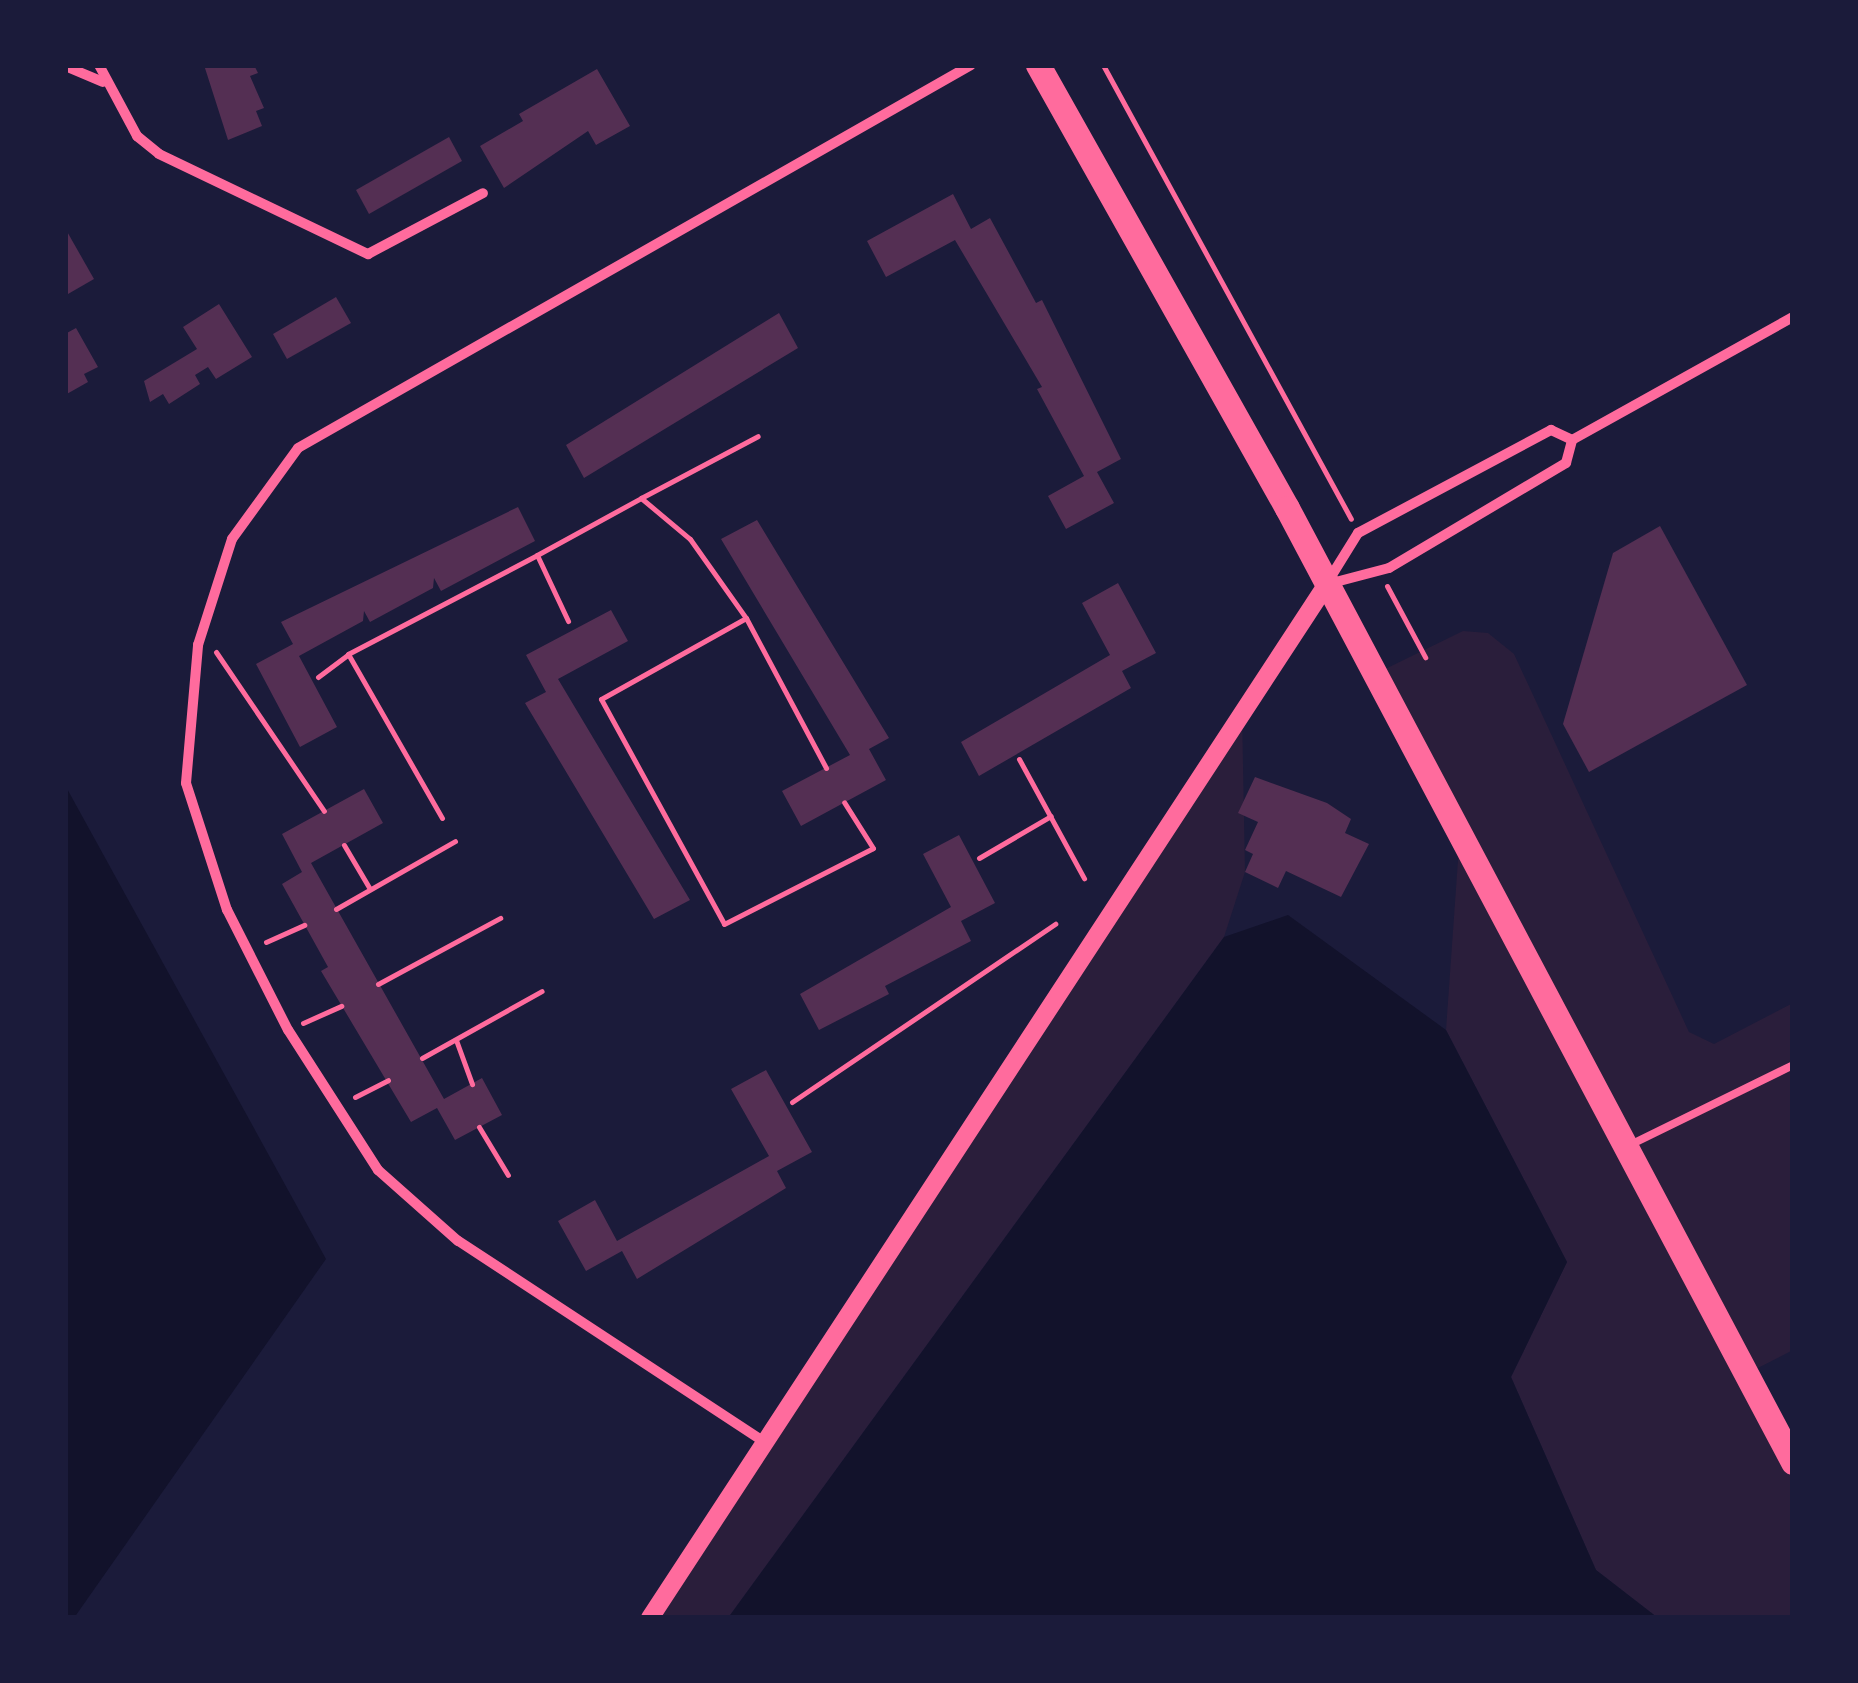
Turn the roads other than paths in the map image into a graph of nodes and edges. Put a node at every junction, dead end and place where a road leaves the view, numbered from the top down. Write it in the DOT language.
graph roads {
  1 [pos="99,65"];
  2 [pos="971,65"];
  3 [pos="1038,65"];
  4 [pos="65,66"];
  5 [pos="103,82"];
  6 [pos="484,193"];
  7 [pos="1793,317"];
  8 [pos="1572,440"];
  9 [pos="1327,584"];
  10 [pos="1793,1065"];
  11 [pos="1628,1146"];
  12 [pos="764,1441"];
  13 [pos="1793,1462"];
  14 [pos="650,1618"];
  1 -- 5 [label="street"];
  2 -- 12 [label="street"];
  3 -- 9 [label="main road"];
  4 -- 5 [label="street"];
  5 -- 6 [label="street"];
  7 -- 8 [label="street"];
  8 -- 9 [label="street"];
  8 -- 9 [label="street"];
  9 -- 11 [label="main road"];
  9 -- 12 [label="street"];
  10 -- 11 [label="lane"];
  11 -- 13 [label="main road"];
  12 -- 14 [label="street"];
}
